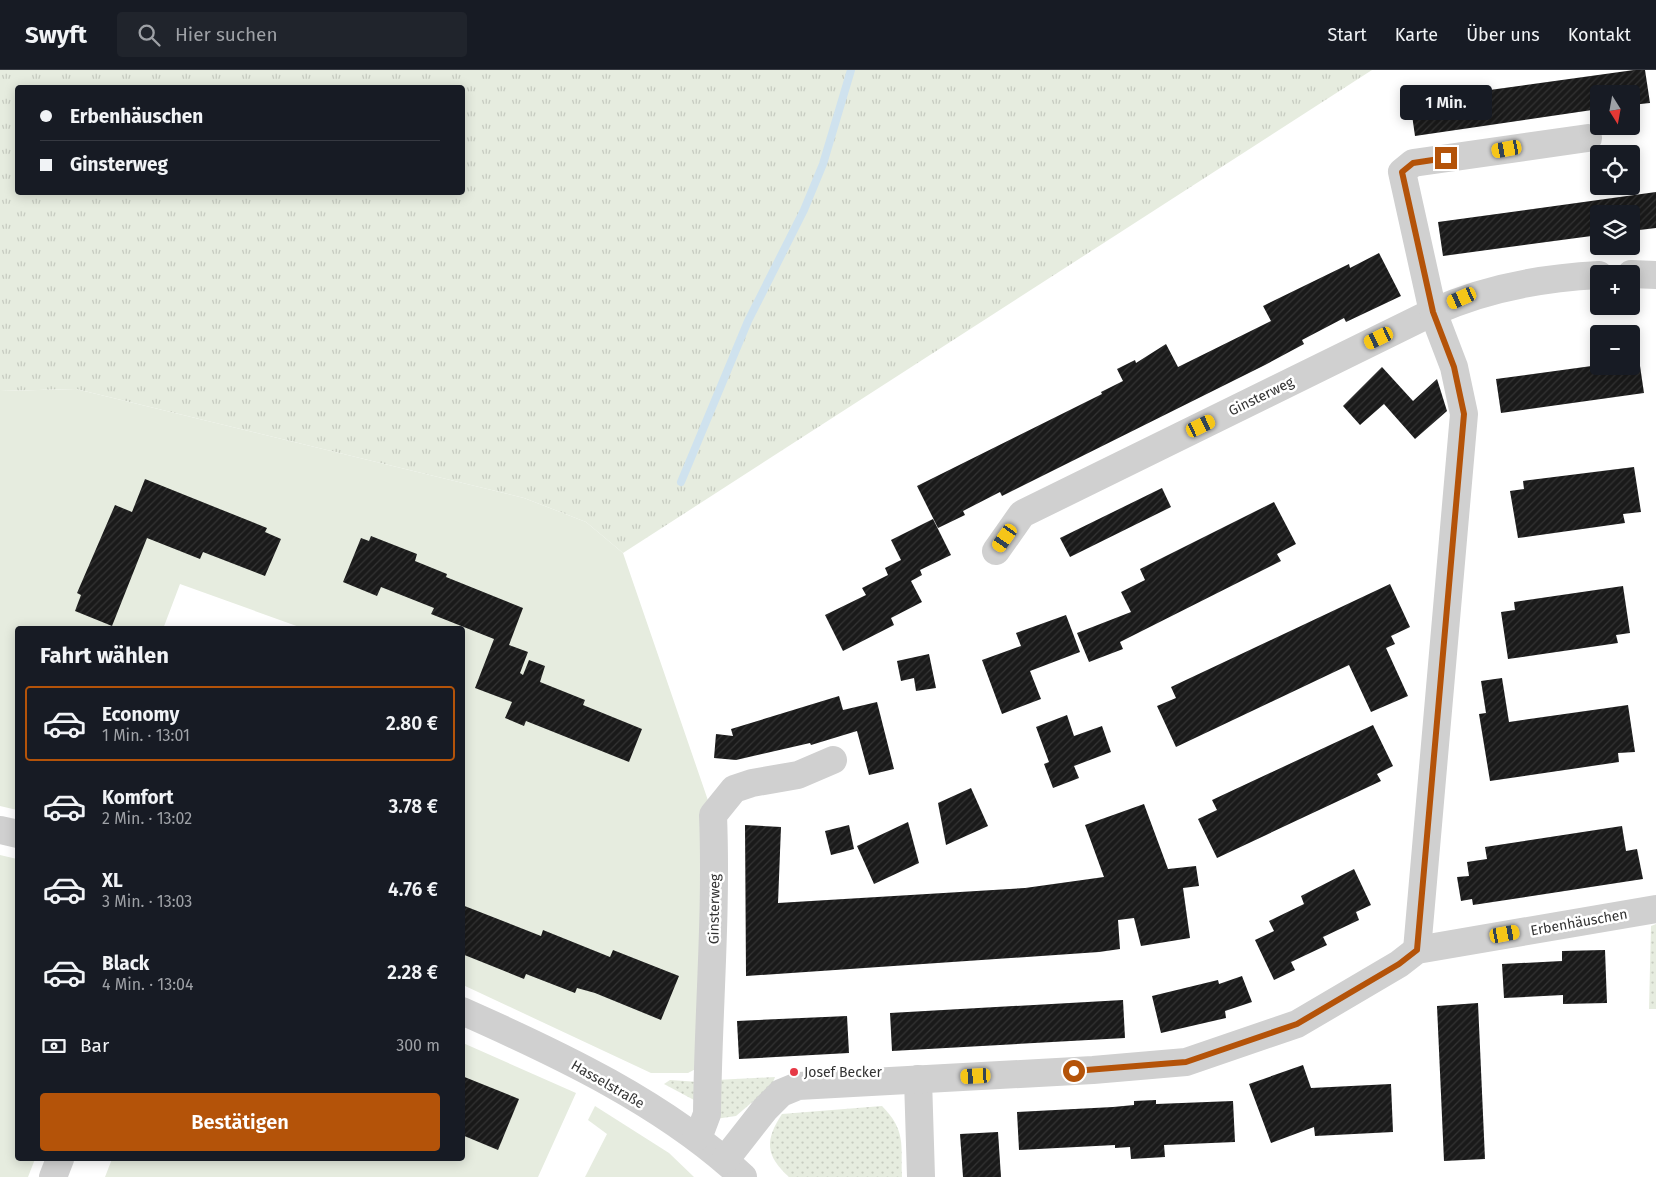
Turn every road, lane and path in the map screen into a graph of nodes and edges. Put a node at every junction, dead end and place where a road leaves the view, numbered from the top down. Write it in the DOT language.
graph roads {
  1 [pos="1588,138"];
  2 [pos="1640,274"];
  3 [pos="1656,275"];
  4 [pos="1590,276"];
  5 [pos="1433,312"];
  6 [pos="996,551"];
  7 [pos="833,760"];
  8 [pos="0,830"];
  9 [pos="15,833"];
  10 [pos="1656,909"];
  11 [pos="1417,950"];
  12 [pos="465,1012"];
  13 [pos="918,1079"];
  14 [pos="696,1137"];
  15 [pos="59,1161"];
  16 [pos="734,1169"];
  17 [pos="52,1177"];
  18 [pos="922,1177"];
  1 -- 5 [label="street"];
  2 -- 3 [label="street"];
  4 -- 5 [label="street, Ginsterweg"];
  5 -- 6 [label="street, Ginsterweg"];
  5 -- 11 [label="street"];
  7 -- 14 [label="street, Ginsterweg"];
  8 -- 9 [label="street"];
  10 -- 11 [label="street, Erbenhäuschen"];
  11 -- 13 [label="street, Erbenhäuschen"];
  12 -- 14 [label="street, Hasselstraße"];
  13 -- 16 [label="street, Erbenhäuschen"];
  13 -- 18 [label="street"];
  14 -- 16 [label="street, Hasselstraße"];
  15 -- 17 [label="street"];
}
